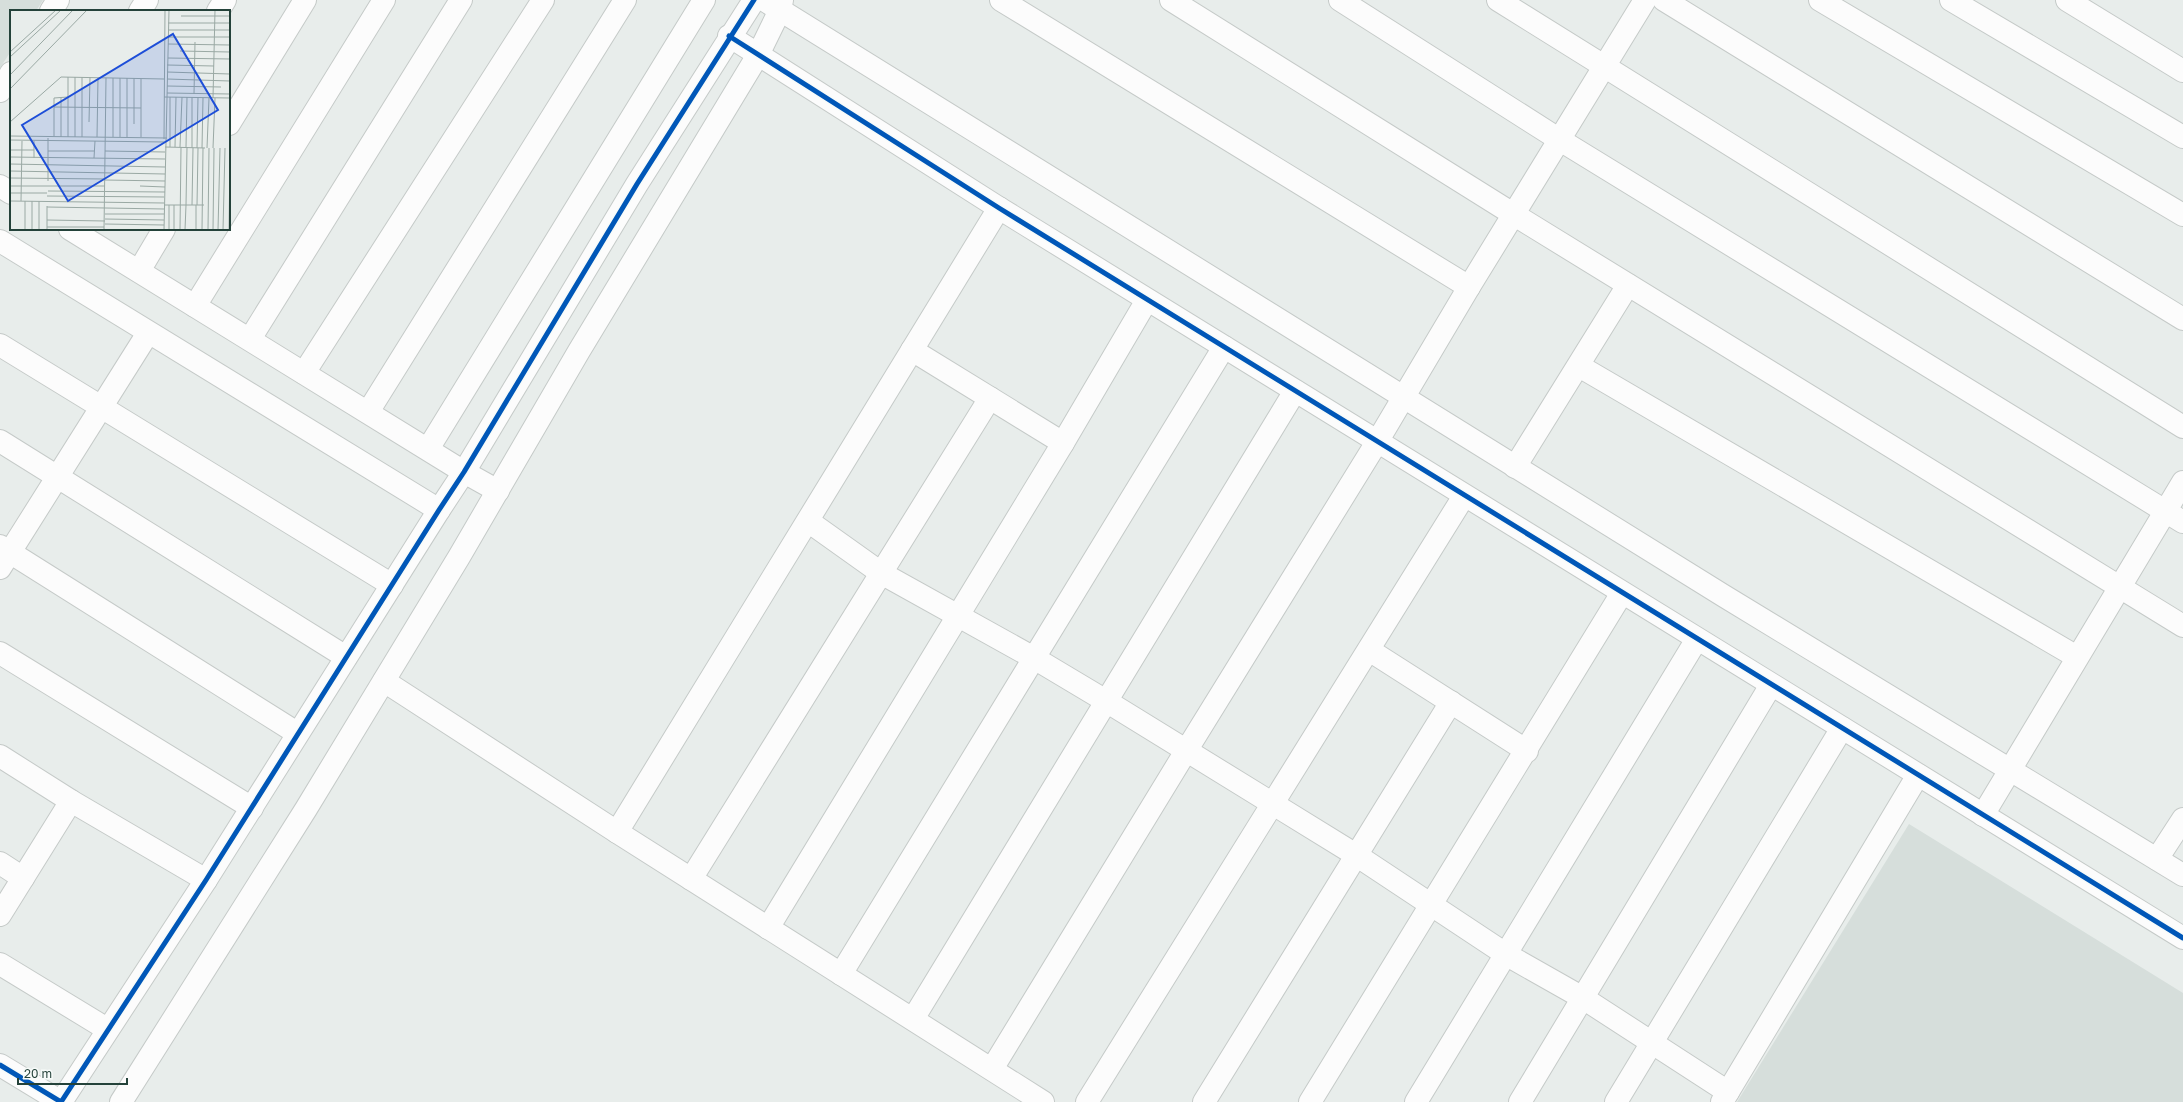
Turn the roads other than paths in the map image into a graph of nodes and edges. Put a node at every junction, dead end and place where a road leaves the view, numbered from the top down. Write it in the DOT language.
graph roads {
  1 [pos="58,0"];
  2 [pos="147,0"];
  3 [pos="225,0"];
  4 [pos="305,0"];
  5 [pos="384,0"];
  6 [pos="461,0"];
  7 [pos="543,0"];
  8 [pos="625,0"];
  9 [pos="704,0"];
  10 [pos="754,0"];
  11 [pos="1001,0"];
  12 [pos="1170,0"];
  13 [pos="1340,0"];
  14 [pos="1498,0"];
  15 [pos="1645,0"];
  16 [pos="1664,0"];
  17 [pos="1820,0"];
  18 [pos="1951,0"];
  19 [pos="2067,0"];
  20 [pos="775,3"];
  21 [pos="52,10"];
  22 [pos="141,10"];
  23 [pos="219,10"];
  24 [pos="729,36"];
  25 [pos="758,55"];
  26 [pos="1604,66"];
  27 [pos="2183,71"];
  28 [pos="10,76"];
  29 [pos="0,91"];
  30 [pos="230,122"];
  31 [pos="2183,137"];
  32 [pos="1560,140"];
  33 [pos="0,186"];
  34 [pos="10,192"];
  35 [pos="999,208"];
  36 [pos="1513,214"];
  37 [pos="2183,215"];
  38 [pos="163,230"];
  39 [pos="77,231"];
  40 [pos="0,241"];
  41 [pos="139,271"];
  42 [pos="1628,284"];
  43 [pos="1469,288"];
  44 [pos="1147,300"];
  45 [pos="195,306"];
  46 [pos="2183,319"];
  47 [pos="148,333"];
  48 [pos="250,339"];
  49 [pos="0,346"];
  50 [pos="1224,347"];
  51 [pos="912,350"];
  52 [pos="1579,366"];
  53 [pos="304,373"];
  54 [pos="1295,391"];
  55 [pos="1404,397"];
  56 [pos="990,398"];
  57 [pos="101,408"];
  58 [pos="368,412"];
  59 [pos="2183,427"];
  60 [pos="0,441"];
  61 [pos="1377,442"];
  62 [pos="1063,443"];
  63 [pos="428,449"];
  64 [pos="1515,467"];
  65 [pos="464,472"];
  66 [pos="57,478"];
  67 [pos="2183,482"];
  68 [pos="498,491"];
  69 [pos="1464,496"];
  70 [pos="439,510"];
  71 [pos="2174,517"];
  72 [pos="808,521"];
  73 [pos="3,556"];
  74 [pos="881,573"];
  75 [pos="392,585"];
  76 [pos="2120,587"];
  77 [pos="1622,593"];
  78 [pos="957,616"];
  79 [pos="2183,626"];
  80 [pos="1697,639"];
  81 [pos="1369,650"];
  82 [pos="0,653"];
  83 [pos="346,657"];
  84 [pos="2076,657"];
  85 [pos="1034,658"];
  86 [pos="384,681"];
  87 [pos="1771,685"];
  88 [pos="1106,701"];
  89 [pos="1450,702"];
  90 [pos="1842,728"];
  91 [pos="297,733"];
  92 [pos="1186,751"];
  93 [pos="1527,751"];
  94 [pos="0,756"];
  95 [pos="2012,770"];
  96 [pos="1918,775"];
  97 [pos="71,802"];
  98 [pos="1273,804"];
  99 [pos="252,808"];
  100 [pos="1983,815"];
  101 [pos="2183,819"];
  102 [pos="617,832"];
  103 [pos="1356,855"];
  104 [pos="2157,859"];
  105 [pos="0,863"];
  106 [pos="2183,875"];
  107 [pos="23,878"];
  108 [pos="691,879"];
  109 [pos="206,880"];
  110 [pos="1432,904"];
  111 [pos="0,915"];
  112 [pos="768,928"];
  113 [pos="2183,938"];
  114 [pos="1507,955"];
  115 [pos="0,964"];
  116 [pos="841,974"];
  117 [pos="1583,998"];
  118 [pos="913,1019"];
  119 [pos="107,1029"];
  120 [pos="1652,1044"];
  121 [pos="0,1065"];
  122 [pos="992,1069"];
  123 [pos="1725,1097"];
  124 [pos="61,1102"];
  125 [pos="121,1102"];
  126 [pos="1043,1102"];
  127 [pos="1087,1102"];
  128 [pos="1204,1102"];
  129 [pos="1310,1102"];
  130 [pos="1416,1102"];
  131 [pos="1520,1102"];
  132 [pos="1616,1102"];
  1 -- 21 [label="street"];
  2 -- 22 [label="street"];
  3 -- 23 [label="street"];
  4 -- 30 [label="street"];
  5 -- 45 [label="street"];
  6 -- 48 [label="street"];
  7 -- 53 [label="street"];
  8 -- 58 [label="street"];
  9 -- 63 [label="street"];
  10 -- 24 [label="street"];
  11 -- 43 [label="street"];
  12 -- 36 [label="street"];
  13 -- 32 [label="street"];
  14 -- 26 [label="street"];
  15 -- 26 [label="street"];
  16 -- 46 [label="street"];
  17 -- 37 [label="street"];
  18 -- 31 [label="street"];
  19 -- 27 [label="street"];
  20 -- 25 [label="street"];
  20 -- 55 [label="street"];
  24 -- 25 [label="street"];
  24 -- 65 [label="street"];
  25 -- 35 [label="street"];
  25 -- 68 [label="street"];
  26 -- 32 [label="street"];
  26 -- 59 [label="street"];
  28 -- 29 [label="street"];
  32 -- 36 [label="street"];
  32 -- 71 [label="street"];
  33 -- 34 [label="street"];
  35 -- 44 [label="street"];
  35 -- 51 [label="street"];
  36 -- 42 [label="street"];
  36 -- 43 [label="street"];
  38 -- 41 [label="street"];
  39 -- 41 [label="street"];
  40 -- 47 [label="street"];
  41 -- 45 [label="street"];
  42 -- 52 [label="street"];
  42 -- 76 [label="street"];
  43 -- 55 [label="street"];
  44 -- 50 [label="street"];
  44 -- 62 [label="street"];
  45 -- 48 [label="street"];
  47 -- 57 [label="street"];
  47 -- 70 [label="street"];
  48 -- 53 [label="street"];
  49 -- 57 [label="street"];
  50 -- 54 [label="street"];
  50 -- 85 [label="street"];
  51 -- 56 [label="street"];
  51 -- 72 [label="street"];
  52 -- 64 [label="street"];
  52 -- 84 [label="street"];
  53 -- 58 [label="street"];
  54 -- 61 [label="street"];
  54 -- 88 [label="street"];
  55 -- 61 [label="street"];
  55 -- 64 [label="street"];
  56 -- 62 [label="street"];
  56 -- 74 [label="street"];
  57 -- 66 [label="street"];
  57 -- 75 [label="street"];
  58 -- 63 [label="street"];
  60 -- 66 [label="street"];
  61 -- 69 [label="street"];
  61 -- 92 [label="street"];
  62 -- 78 [label="street"];
  63 -- 65 [label="street"];
  64 -- 95 [label="street"];
  65 -- 68 [label="street"];
  65 -- 70 [label="street"];
  66 -- 73 [label="street"];
  66 -- 83 [label="street"];
  67 -- 71 [label="street"];
  68 -- 86 [label="street"];
  69 -- 77 [label="street"];
  69 -- 81 [label="street"];
  70 -- 75 [label="street"];
  71 -- 76 [label="street"];
  72 -- 74 [label="street"];
  72 -- 102 [label="street"];
  73 -- 91 [label="street"];
  74 -- 78 [label="street"];
  74 -- 108 [label="street"];
  75 -- 83 [label="street"];
  76 -- 79 [label="street"];
  76 -- 84 [label="street"];
  77 -- 80 [label="street"];
  77 -- 93 [label="street"];
  78 -- 85 [label="street"];
  78 -- 112 [label="street"];
  80 -- 87 [label="street"];
  80 -- 114 [label="street"];
  81 -- 89 [label="street"];
  81 -- 98 [label="street"];
  82 -- 99 [label="street"];
  83 -- 91 [label="street"];
  84 -- 95 [label="street"];
  85 -- 88 [label="street"];
  85 -- 116 [label="street"];
  86 -- 102 [label="street"];
  86 -- 125 [label="street"];
  87 -- 90 [label="street"];
  87 -- 117 [label="street"];
  88 -- 92 [label="street"];
  88 -- 118 [label="street"];
  89 -- 93 [label="street"];
  89 -- 103 [label="street"];
  90 -- 96 [label="street"];
  90 -- 120 [label="street"];
  91 -- 99 [label="street"];
  92 -- 98 [label="street"];
  92 -- 122 [label="street"];
  93 -- 110 [label="street"];
  94 -- 97 [label="street"];
  95 -- 100 [label="street"];
  95 -- 104 [label="street"];
  96 -- 100 [label="street"];
  96 -- 123 [label="street"];
  97 -- 107 [label="street"];
  97 -- 109 [label="street"];
  98 -- 103 [label="street"];
  98 -- 127 [label="street"];
  99 -- 109 [label="street"];
  100 -- 113 [label="street"];
  101 -- 104 [label="street"];
  102 -- 108 [label="street"];
  103 -- 110 [label="street"];
  103 -- 128 [label="street"];
  104 -- 106 [label="street"];
  105 -- 107 [label="street"];
  107 -- 111 [label="street"];
  108 -- 112 [label="street"];
  109 -- 119 [label="street"];
  110 -- 114 [label="street"];
  110 -- 129 [label="street"];
  112 -- 116 [label="street"];
  114 -- 117 [label="street"];
  114 -- 130 [label="street"];
  115 -- 119 [label="street"];
  116 -- 118 [label="street"];
  117 -- 120 [label="street"];
  117 -- 131 [label="street"];
  118 -- 122 [label="street"];
  119 -- 124 [label="street"];
  120 -- 123 [label="street"];
  120 -- 132 [label="street"];
  121 -- 124 [label="street"];
  122 -- 126 [label="street"];
}
